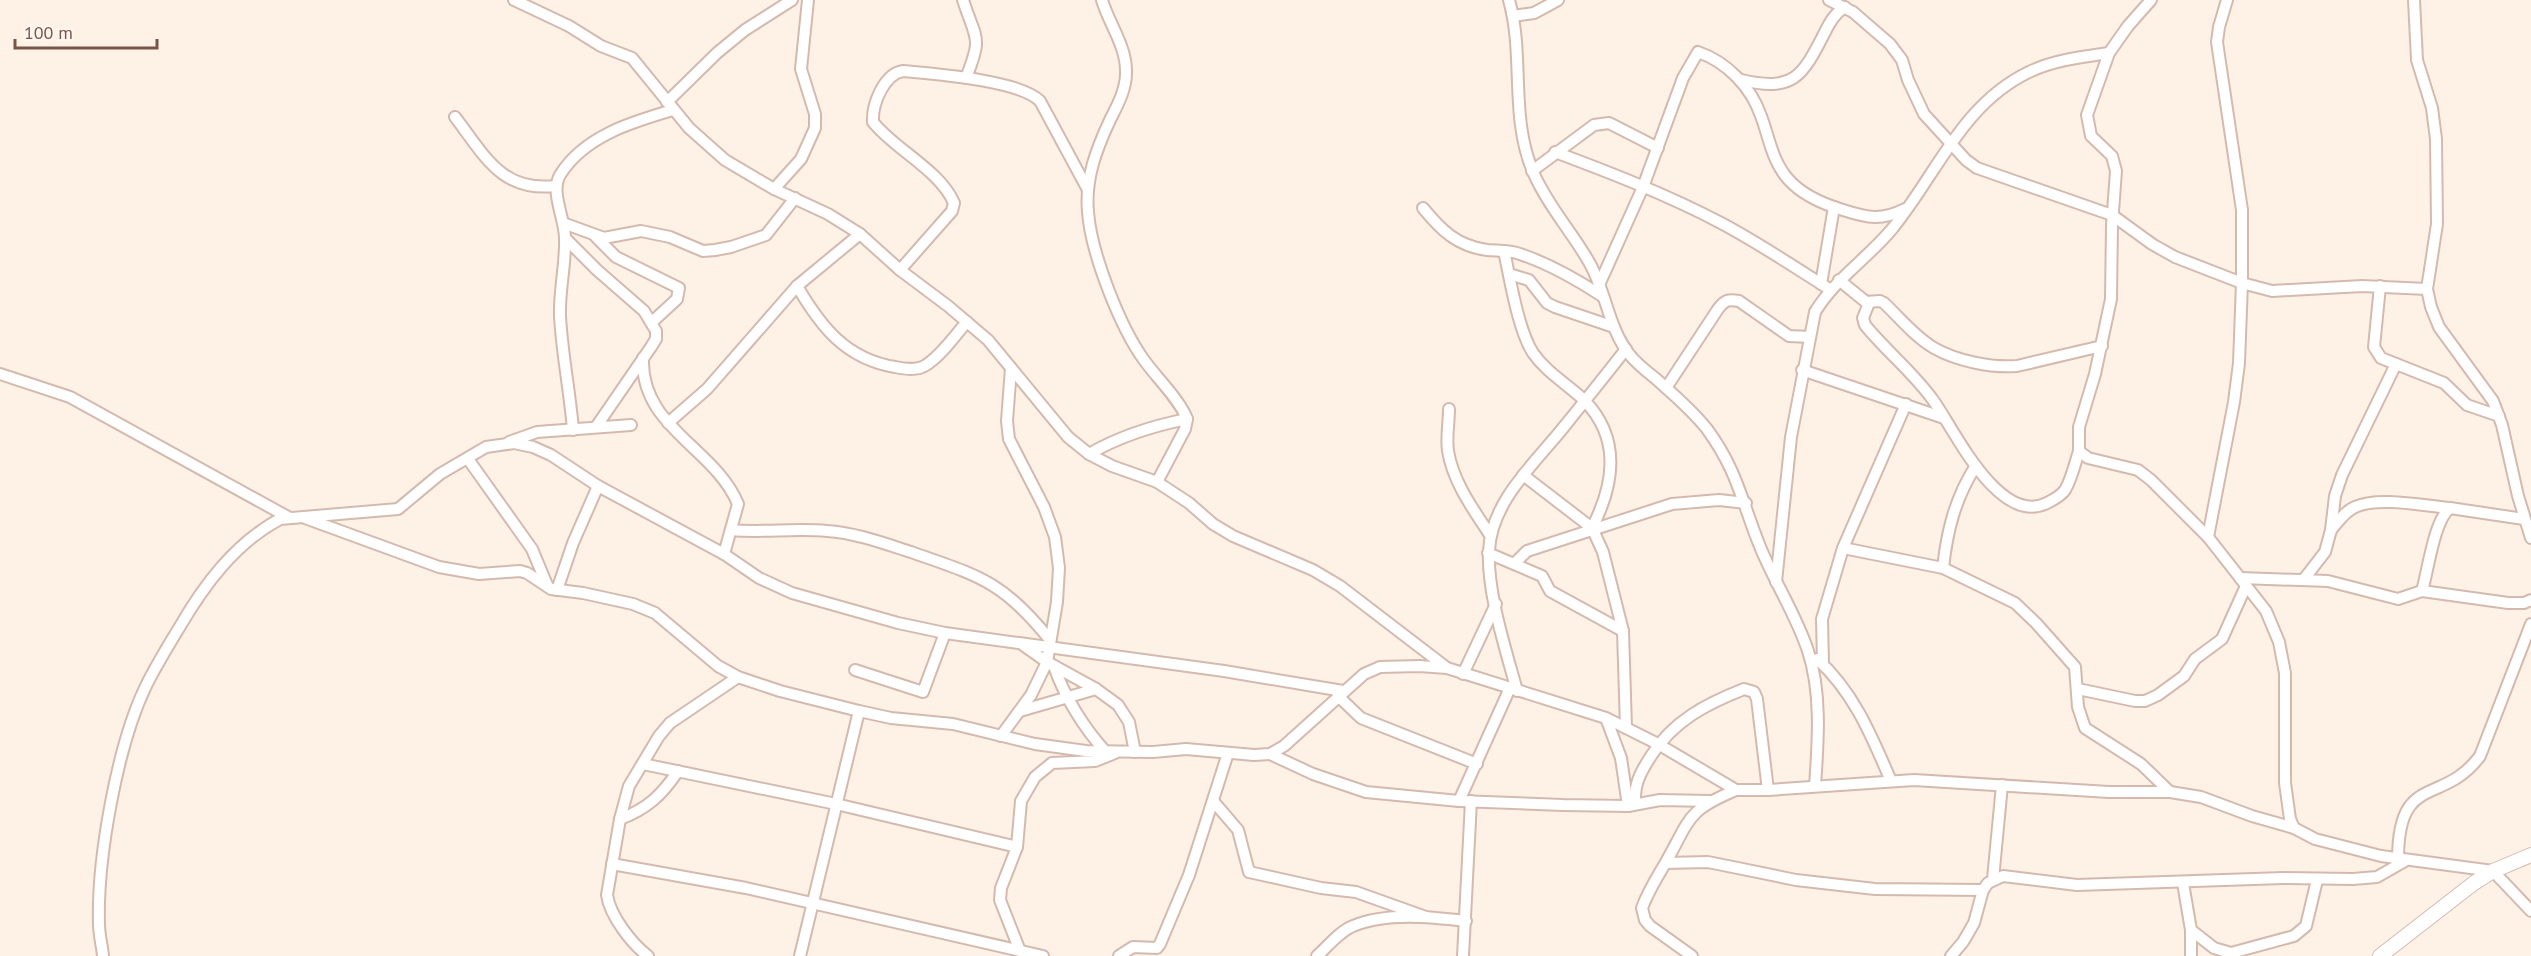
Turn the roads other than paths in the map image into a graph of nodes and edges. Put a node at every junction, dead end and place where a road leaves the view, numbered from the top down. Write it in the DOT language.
graph roads {
  1 [pos="514,0"];
  2 [pos="792,0"];
  3 [pos="808,0"];
  4 [pos="963,0"];
  5 [pos="1102,0"];
  6 [pos="1509,0"];
  7 [pos="1558,0"];
  8 [pos="1829,0"];
  9 [pos="2151,0"];
  10 [pos="2227,0"];
  11 [pos="2414,0"];
  12 [pos="1845,7"];
  13 [pos="1513,16"];
  14 [pos="2109,54"];
  15 [pos="966,78"];
  16 [pos="1740,80"];
  17 [pos="670,106"];
  18 [pos="454,117"];
  19 [pos="1951,141"];
  20 [pos="1658,148"];
  21 [pos="1555,152"];
  22 [pos="1532,171"];
  23 [pos="556,186"];
  24 [pos="1643,187"];
  25 [pos="774,189"];
  26 [pos="1088,190"];
  27 [pos="795,198"];
  28 [pos="1834,207"];
  29 [pos="1908,207"];
  30 [pos="1423,208"];
  31 [pos="2112,215"];
  32 [pos="564,223"];
  33 [pos="860,234"];
  34 [pos="594,235"];
  35 [pos="565,238"];
  36 [pos="1504,251"];
  37 [pos="900,270"];
  38 [pos="1509,274"];
  39 [pos="1839,280"];
  40 [pos="2242,283"];
  41 [pos="1821,284"];
  42 [pos="1599,285"];
  43 [pos="797,286"];
  44 [pos="2380,286"];
  45 [pos="2427,289"];
  46 [pos="1831,290"];
  47 [pos="1602,297"];
  48 [pos="1869,303"];
  49 [pos="652,322"];
  50 [pos="967,322"];
  51 [pos="1614,327"];
  52 [pos="1810,337"];
  53 [pos="2102,346"];
  54 [pos="1626,349"];
  55 [pos="643,358"];
  56 [pos="2396,364"];
  57 [pos="1011,368"];
  58 [pos="1802,370"];
  59 [pos="0,374"];
  60 [pos="1666,388"];
  61 [pos="1585,401"];
  62 [pos="1906,404"];
  63 [pos="1449,409"];
  64 [pos="2499,416"];
  65 [pos="1944,417"];
  66 [pos="1187,419"];
  67 [pos="668,423"];
  68 [pos="631,425"];
  69 [pos="596,427"];
  70 [pos="573,430"];
  71 [pos="506,444"];
  72 [pos="2079,451"];
  73 [pos="1089,454"];
  74 [pos="468,459"];
  75 [pos="1975,467"];
  76 [pos="1523,475"];
  77 [pos="1157,482"];
  78 [pos="598,486"];
  79 [pos="1746,503"];
  80 [pos="2450,508"];
  81 [pos="288,517"];
  82 [pos="305,518"];
  83 [pos="2524,519"];
  84 [pos="1593,529"];
  85 [pos="731,530"];
  86 [pos="2331,530"];
  87 [pos="1490,535"];
  88 [pos="2208,537"];
  89 [pos="2531,538"];
  90 [pos="1843,548"];
  91 [pos="724,554"];
  92 [pos="1488,554"];
  93 [pos="1515,563"];
  94 [pos="1943,568"];
  95 [pos="2304,579"];
  96 [pos="2243,582"];
  97 [pos="1775,584"];
  98 [pos="552,587"];
  99 [pos="2422,591"];
  100 [pos="2531,600"];
  101 [pos="1496,604"];
  102 [pos="2531,624"];
  103 [pos="1623,631"];
  104 [pos="945,633"];
  105 [pos="1023,644"];
  106 [pos="1050,644"];
  107 [pos="1808,651"];
  108 [pos="1051,664"];
  109 [pos="1823,664"];
  110 [pos="1447,668"];
  111 [pos="855,670"];
  112 [pos="1463,674"];
  113 [pos="738,676"];
  114 [pos="2078,688"];
  115 [pos="1096,689"];
  116 [pos="1513,689"];
  117 [pos="1340,694"];
  118 [pos="1069,696"];
  119 [pos="859,711"];
  120 [pos="1020,711"];
  121 [pos="1606,718"];
  122 [pos="1626,728"];
  123 [pos="1001,736"];
  124 [pos="1659,744"];
  125 [pos="1105,751"];
  126 [pos="1118,752"];
  127 [pos="1135,752"];
  128 [pos="1228,753"];
  129 [pos="1270,754"];
  130 [pos="643,764"];
  131 [pos="1477,764"];
  132 [pos="678,771"];
  133 [pos="1891,781"];
  134 [pos="2002,785"];
  135 [pos="1815,786"];
  136 [pos="1736,790"];
  137 [pos="1768,790"];
  138 [pos="2170,792"];
  139 [pos="1459,801"];
  140 [pos="1471,801"];
  141 [pos="1710,801"];
  142 [pos="1214,802"];
  143 [pos="836,804"];
  144 [pos="1631,805"];
  145 [pos="620,819"];
  146 [pos="2294,828"];
  147 [pos="1017,847"];
  148 [pos="2531,855"];
  149 [pos="2402,860"];
  150 [pos="1666,863"];
  151 [pos="612,864"];
  152 [pos="2493,871"];
  153 [pos="1993,879"];
  154 [pos="2317,880"];
  155 [pos="2183,883"];
  156 [pos="1983,890"];
  157 [pos="814,904"];
  158 [pos="2531,911"];
  159 [pos="1426,917"];
  160 [pos="1466,921"];
  161 [pos="2191,930"];
  162 [pos="1020,951"];
  163 [pos="2222,954"];
  164 [pos="103,956"];
  165 [pos="648,956"];
  166 [pos="800,956"];
  167 [pos="1042,956"];
  168 [pos="1119,956"];
  169 [pos="1317,956"];
  170 [pos="1463,956"];
  171 [pos="1692,956"];
  172 [pos="1951,956"];
  173 [pos="2191,956"];
  174 [pos="2380,956"];
  1 -- 17 [label="street"];
  2 -- 17 [label="street"];
  3 -- 25 [label="street"];
  4 -- 15 [label="street"];
  5 -- 26 [label="street"];
  6 -- 13 [label="street"];
  7 -- 13 [label="street"];
  8 -- 12 [label="street"];
  9 -- 14 [label="street"];
  10 -- 40 [label="street"];
  11 -- 45 [label="street"];
  12 -- 16 [label="street"];
  12 -- 19 [label="street"];
  13 -- 22 [label="street"];
  14 -- 19 [label="street"];
  14 -- 31 [label="street"];
  15 -- 26 [label="street"];
  15 -- 37 [label="street"];
  16 -- 20 [label="street"];
  16 -- 28 [label="street"];
  17 -- 23 [label="street"];
  17 -- 25 [label="street"];
  18 -- 23 [label="street"];
  19 -- 29 [label="street"];
  19 -- 31 [label="street"];
  20 -- 21 [label="street"];
  20 -- 24 [label="street"];
  21 -- 22 [label="street"];
  21 -- 24 [label="street"];
  22 -- 42 [label="street"];
  23 -- 32 [label="street"];
  24 -- 41 [label="street"];
  24 -- 42 [label="street"];
  25 -- 27 [label="street"];
  26 -- 66 [label="street"];
  27 -- 33 [label="street"];
  27 -- 34 [label="street"];
  28 -- 29 [label="street"];
  28 -- 41 [label="street"];
  29 -- 39 [label="street"];
  30 -- 36 [label="street"];
  31 -- 40 [label="street"];
  31 -- 53 [label="street"];
  32 -- 34 [label="street"];
  32 -- 35 [label="street"];
  33 -- 37 [label="street"];
  33 -- 43 [label="street"];
  34 -- 49 [label="street"];
  35 -- 49 [label="street"];
  35 -- 70 [label="street"];
  36 -- 38 [label="street"];
  36 -- 47 [label="street"];
  37 -- 50 [label="street"];
  38 -- 51 [label="street"];
  38 -- 61 [label="street"];
  39 -- 46 [label="street"];
  39 -- 48 [label="street"];
  40 -- 44 [label="street"];
  40 -- 88 [label="street"];
  41 -- 46 [label="street"];
  42 -- 47 [label="street"];
  43 -- 50 [label="street"];
  43 -- 67 [label="street"];
  44 -- 45 [label="street"];
  44 -- 56 [label="street"];
  45 -- 64 [label="street"];
  46 -- 52 [label="street"];
  47 -- 51 [label="street"];
  48 -- 53 [label="street"];
  48 -- 65 [label="street"];
  49 -- 55 [label="street"];
  50 -- 57 [label="street"];
  51 -- 54 [label="street"];
  52 -- 58 [label="street"];
  52 -- 60 [label="street"];
  53 -- 72 [label="street"];
  54 -- 60 [label="street"];
  54 -- 61 [label="street"];
  55 -- 67 [label="street"];
  55 -- 69 [label="street"];
  56 -- 64 [label="street"];
  56 -- 86 [label="street"];
  57 -- 73 [label="street"];
  57 -- 106 [label="street"];
  58 -- 62 [label="street"];
  58 -- 97 [label="street"];
  59 -- 81 [label="street"];
  60 -- 79 [label="street"];
  61 -- 76 [label="street"];
  61 -- 84 [label="street"];
  62 -- 65 [label="street"];
  62 -- 90 [label="street"];
  63 -- 87 [label="street"];
  64 -- 83 [label="street"];
  65 -- 75 [label="street"];
  66 -- 73 [label="street"];
  66 -- 77 [label="street"];
  67 -- 85 [label="street"];
  68 -- 69 [label="street"];
  69 -- 70 [label="street"];
  70 -- 71 [label="street"];
  71 -- 74 [label="street"];
  71 -- 78 [label="street"];
  72 -- 75 [label="street"];
  72 -- 88 [label="street"];
  73 -- 77 [label="street"];
  74 -- 82 [label="street"];
  74 -- 98 [label="street"];
  75 -- 94 [label="street"];
  76 -- 84 [label="street"];
  76 -- 87 [label="street"];
  77 -- 110 [label="street"];
  78 -- 91 [label="street"];
  78 -- 98 [label="street"];
  79 -- 84 [label="street"];
  79 -- 97 [label="street"];
  80 -- 83 [label="street"];
  80 -- 86 [label="street"];
  80 -- 99 [label="street"];
  81 -- 82 [label="street"];
  81 -- 164 [label="street"];
  82 -- 98 [label="street"];
  83 -- 89 [label="street"];
  84 -- 93 [label="street"];
  84 -- 103 [label="street"];
  85 -- 91 [label="street"];
  85 -- 106 [label="street"];
  86 -- 95 [label="street"];
  87 -- 92 [label="street"];
  88 -- 96 [label="street"];
  90 -- 94 [label="street"];
  90 -- 109 [label="street"];
  91 -- 104 [label="street"];
  92 -- 93 [label="street"];
  92 -- 101 [label="street"];
  93 -- 103 [label="street"];
  94 -- 114 [label="street"];
  95 -- 96 [label="street"];
  95 -- 99 [label="street"];
  96 -- 114 [label="street"];
  96 -- 146 [label="street"];
  97 -- 107 [label="street"];
  98 -- 113 [label="street"];
  99 -- 100 [label="street"];
  101 -- 112 [label="street"];
  101 -- 116 [label="street"];
  102 -- 149 [label="street"];
  103 -- 122 [label="street"];
  104 -- 105 [label="street"];
  104 -- 111 [label="street"];
  105 -- 106 [label="street"];
  105 -- 108 [label="street"];
  106 -- 108 [label="street"];
  106 -- 117 [label="street"];
  107 -- 109 [label="street"];
  107 -- 135 [label="street"];
  108 -- 115 [label="street"];
  108 -- 118 [label="street"];
  108 -- 120 [label="street"];
  109 -- 133 [label="street"];
  110 -- 112 [label="street"];
  110 -- 117 [label="street"];
  112 -- 116 [label="street"];
  113 -- 119 [label="street"];
  113 -- 130 [label="street"];
  114 -- 138 [label="street"];
  115 -- 118 [label="street"];
  115 -- 127 [label="street"];
  116 -- 121 [label="street"];
  116 -- 131 [label="street"];
  117 -- 129 [label="street"];
  117 -- 131 [label="street"];
  118 -- 120 [label="street"];
  118 -- 125 [label="street"];
  119 -- 123 [label="street"];
  119 -- 143 [label="street"];
  120 -- 123 [label="street"];
  121 -- 122 [label="street"];
  121 -- 144 [label="street"];
  122 -- 124 [label="street"];
  123 -- 125 [label="street"];
  124 -- 136 [label="street"];
  124 -- 137 [label="street"];
  124 -- 144 [label="street"];
  125 -- 126 [label="street"];
  126 -- 127 [label="street"];
  126 -- 147 [label="street"];
  127 -- 128 [label="street"];
  128 -- 129 [label="street"];
  128 -- 142 [label="street"];
  129 -- 139 [label="street"];
  130 -- 132 [label="street"];
  130 -- 145 [label="street"];
  131 -- 139 [label="street"];
  132 -- 143 [label="street"];
  132 -- 145 [label="street"];
  133 -- 134 [label="street"];
  133 -- 135 [label="street"];
  134 -- 138 [label="street"];
  134 -- 153 [label="street"];
  135 -- 137 [label="street"];
  136 -- 137 [label="street"];
  136 -- 141 [label="street"];
  138 -- 146 [label="street"];
  139 -- 140 [label="street"];
  140 -- 144 [label="street"];
  140 -- 160 [label="street"];
  141 -- 144 [label="street"];
  141 -- 150 [label="street"];
  142 -- 159 [label="street"];
  142 -- 168 [label="street"];
  143 -- 147 [label="street"];
  143 -- 157 [label="street"];
  145 -- 151 [label="street"];
  146 -- 149 [label="street"];
  147 -- 162 [label="street"];
  148 -- 152 [label="street"];
  149 -- 152 [label="street"];
  149 -- 154 [label="street"];
  150 -- 156 [label="street"];
  150 -- 171 [label="street"];
  151 -- 157 [label="street"];
  151 -- 165 [label="street"];
  152 -- 158 [label="street"];
  152 -- 174 [label="street"];
  153 -- 155 [label="street"];
  153 -- 156 [label="street"];
  154 -- 155 [label="street"];
  154 -- 163 [label="street"];
  155 -- 161 [label="street"];
  156 -- 172 [label="street"];
  157 -- 162 [label="street"];
  157 -- 166 [label="street"];
  159 -- 160 [label="street"];
  159 -- 169 [label="street"];
  160 -- 170 [label="street"];
  161 -- 163 [label="street"];
  161 -- 173 [label="street"];
  162 -- 167 [label="street"];
}
